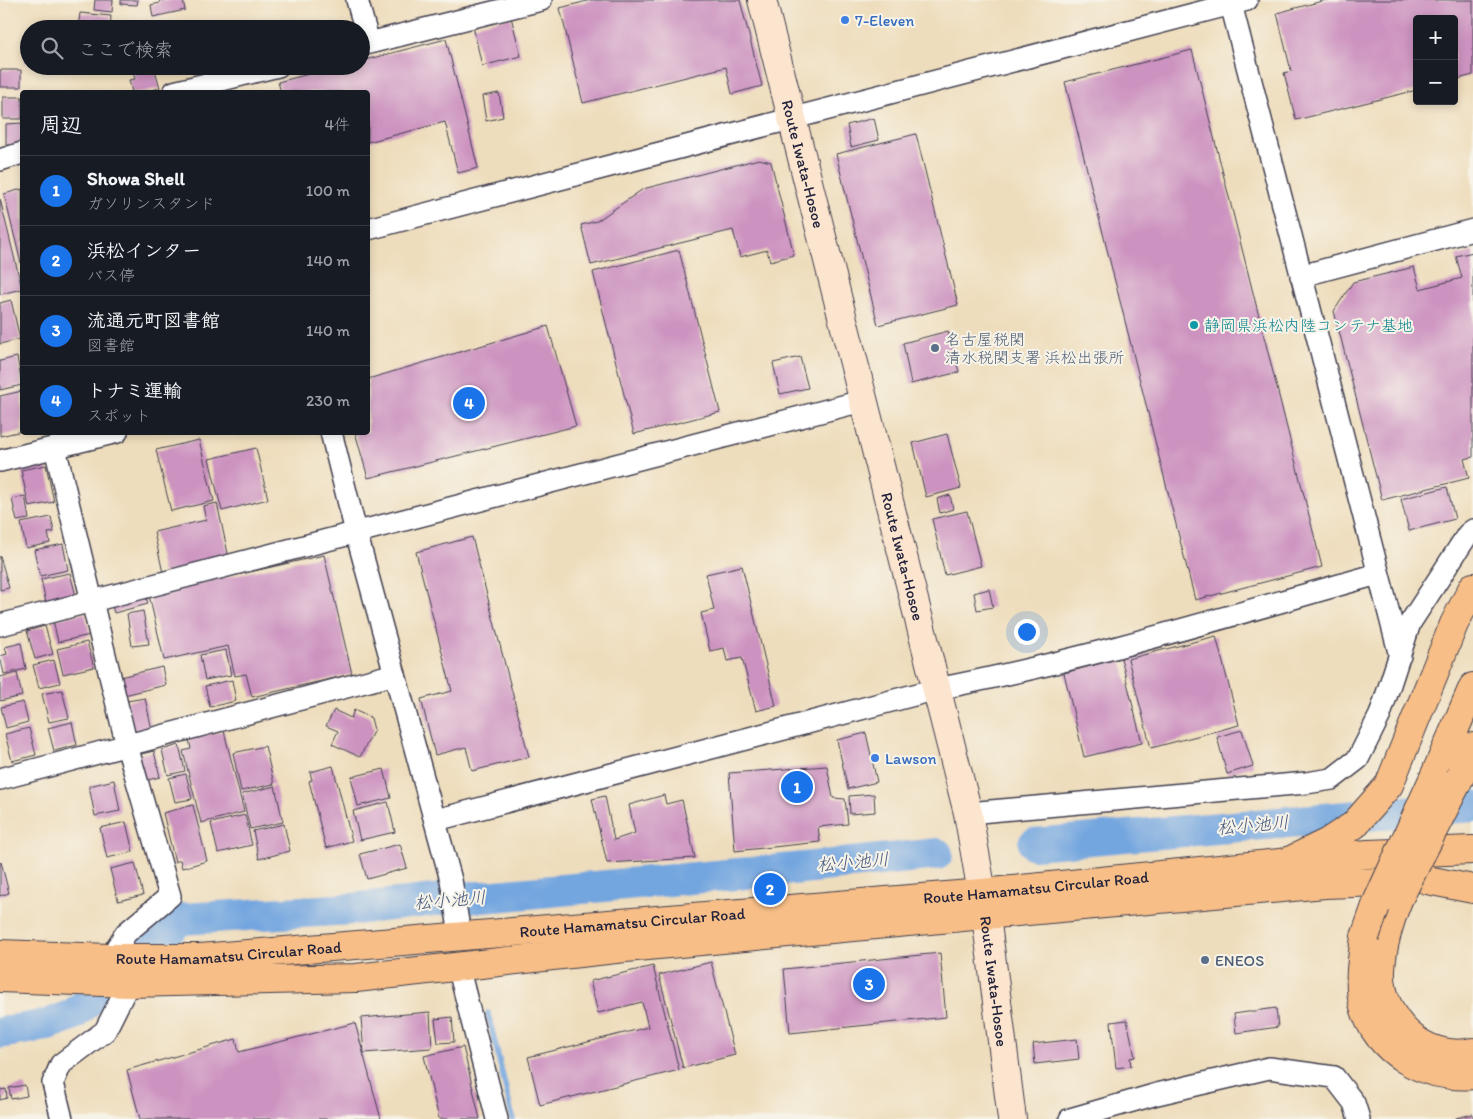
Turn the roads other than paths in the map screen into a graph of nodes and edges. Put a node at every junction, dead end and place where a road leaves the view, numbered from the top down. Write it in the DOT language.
graph roads {
  1 [pos="357,0"];
  2 [pos="541,0"];
  3 [pos="762,0"];
  4 [pos="1239,2"];
  5 [pos="1178,9"];
  6 [pos="361,20"];
  7 [pos="370,43"];
  8 [pos="242,75"];
  9 [pos="182,90"];
  10 [pos="792,118"];
  11 [pos="20,155"];
  12 [pos="0,160"];
  13 [pos="370,228"];
  14 [pos="1473,230"];
  15 [pos="1301,276"];
  16 [pos="862,401"];
  17 [pos="106,435"];
  18 [pos="332,435"];
  19 [pos="55,448"];
  20 [pos="0,461"];
  21 [pos="1473,530"];
  22 [pos="356,532"];
  23 [pos="1378,574"];
  24 [pos="1473,587"];
  25 [pos="92,602"];
  26 [pos="0,625"];
  27 [pos="1400,656"];
  28 [pos="395,674"];
  29 [pos="1473,687"];
  30 [pos="937,690"];
  31 [pos="127,746"];
  32 [pos="1473,747"];
  33 [pos="0,779"];
  34 [pos="968,814"];
  35 [pos="436,820"];
  36 [pos="1473,850"];
  37 [pos="1288,861"];
  38 [pos="1427,880"];
  39 [pos="1473,880"];
  40 [pos="1473,889"];
  41 [pos="984,905"];
  42 [pos="462,930"];
  43 [pos="0,954"];
  44 [pos="110,958"];
  45 [pos="458,966"];
  46 [pos="0,978"];
  47 [pos="128,983"];
  48 [pos="1473,1052"];
  49 [pos="1473,1075"];
  50 [pos="62,1119"];
  51 [pos="498,1119"];
  52 [pos="1012,1119"];
  53 [pos="1070,1119"];
  54 [pos="1359,1119"];
  1 -- 6 [label="street"];
  2 -- 7 [label="street"];
  3 -- 10 [label="main road, Route Iwata-Hosoe"];
  4 -- 5 [label="street"];
  4 -- 15 [label="street"];
  5 -- 10 [label="street"];
  8 -- 9 [label="street"];
  10 -- 13 [label="street"];
  10 -- 16 [label="main road, Route Iwata-Hosoe"];
  11 -- 12 [label="street"];
  14 -- 15 [label="street"];
  15 -- 23 [label="street"];
  16 -- 22 [label="street"];
  16 -- 30 [label="main road, Route Iwata-Hosoe"];
  17 -- 19 [label="street"];
  18 -- 22 [label="street"];
  19 -- 20 [label="street"];
  19 -- 25 [label="street"];
  21 -- 27 [label="street"];
  22 -- 25 [label="street"];
  22 -- 28 [label="street"];
  23 -- 27 [label="street"];
  23 -- 30 [label="street"];
  24 -- 37 [label="main road"];
  25 -- 26 [label="street"];
  25 -- 31 [label="street"];
  27 -- 34 [label="street"];
  28 -- 31 [label="street"];
  28 -- 35 [label="street"];
  29 -- 49 [label="main road, bridge"];
  30 -- 34 [label="main road, Route Iwata-Hosoe"];
  30 -- 35 [label="street"];
  31 -- 33 [label="street"];
  31 -- 44 [label="street"];
  32 -- 48 [label="main road, bridge"];
  34 -- 41 [label="main road, Route Iwata-Hosoe"];
  35 -- 42 [label="street"];
  36 -- 37 [label="main road, Route Hamamatsu Circular Road"];
  37 -- 41 [label="main road, Route Hamamatsu Circular Road"];
  38 -- 39 [label="main road, Route Hamamatsu Circular Road"];
  38 -- 40 [label="main road"];
  38 -- 41 [label="main road, Route Hamamatsu Circular Road"];
  41 -- 42 [label="main road, Route Hamamatsu Circular Road"];
  41 -- 45 [label="main road, Route Hamamatsu Circular Road"];
  41 -- 52 [label="main road, Route Iwata-Hosoe"];
  42 -- 44 [label="main road, Route Hamamatsu Circular Road"];
  43 -- 44 [label="main road, Route Hamamatsu Circular Road"];
  45 -- 47 [label="main road, Route Hamamatsu Circular Road"];
  45 -- 51 [label="street"];
  46 -- 47 [label="main road, Route Hamamatsu Circular Road"];
  47 -- 50 [label="street"];
  53 -- 54 [label="street"];
}
